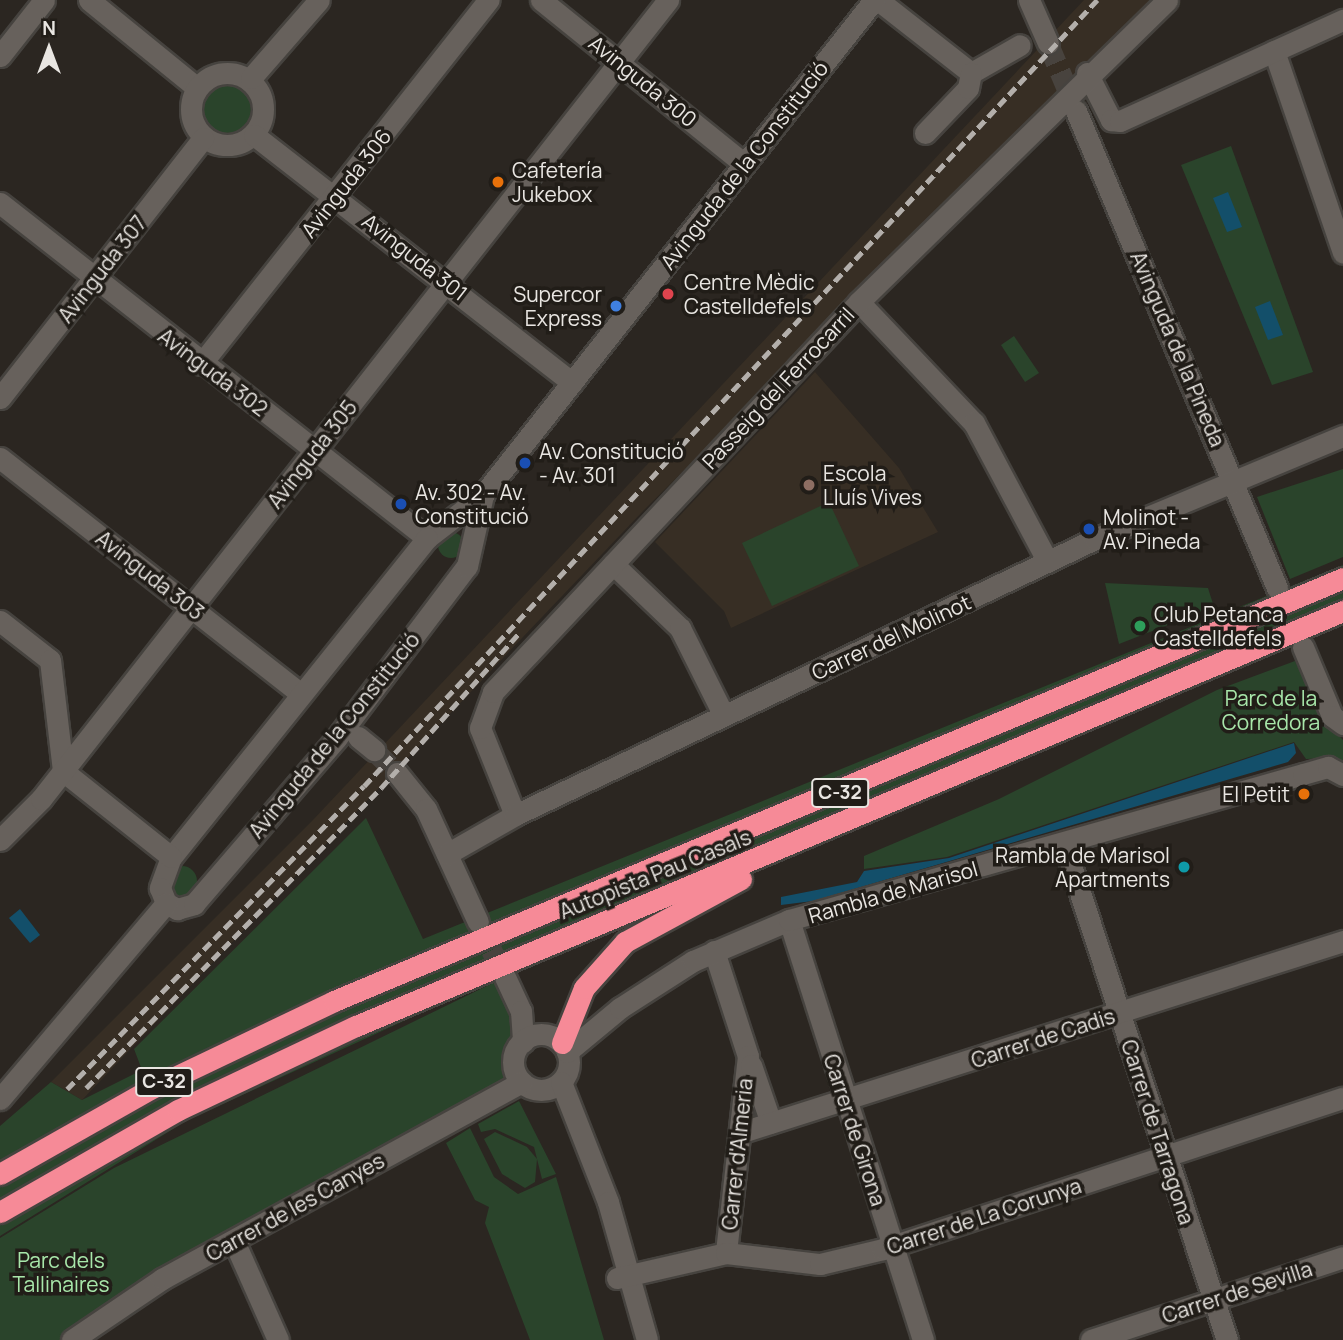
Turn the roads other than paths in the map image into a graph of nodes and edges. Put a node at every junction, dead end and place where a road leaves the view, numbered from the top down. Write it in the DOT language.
graph roads {
  1 [pos="44,0"];
  2 [pos="89,0"];
  3 [pos="319,0"];
  4 [pos="488,0"];
  5 [pos="541,0"];
  6 [pos="668,0"];
  7 [pos="876,0"];
  8 [pos="1029,0"];
  9 [pos="1167,0"];
  10 [pos="1343,20"];
  11 [pos="1048,43"];
  12 [pos="1020,45"];
  13 [pos="1274,51"];
  14 [pos="0,56"];
  15 [pos="621,62"];
  16 [pos="971,73"];
  17 [pos="1087,73"];
  18 [pos="251,78"];
  19 [pos="196,87"];
  20 [pos="1076,111"];
  21 [pos="925,133"];
  22 [pos="254,135"];
  23 [pos="203,138"];
  24 [pos="744,164"];
  25 [pos="336,196"];
  26 [pos="0,203"];
  27 [pos="1343,253"];
  28 [pos="95,279"];
  29 [pos="447,282"];
  30 [pos="859,302"];
  31 [pos="201,364"];
  32 [pos="572,383"];
  33 [pos="0,398"];
  34 [pos="1343,436"];
  35 [pos="316,449"];
  36 [pos="0,458"];
  37 [pos="1234,478"];
  38 [pos="483,495"];
  39 [pos="449,524"];
  40 [pos="476,533"];
  41 [pos="427,538"];
  42 [pos="1048,562"];
  43 [pos="613,564"];
  44 [pos="1343,578"];
  45 [pos="1277,588"];
  46 [pos="192,608"];
  47 [pos="1343,611"];
  48 [pos="0,621"];
  49 [pos="1303,647"];
  50 [pos="300,693"];
  51 [pos="357,712"];
  52 [pos="724,716"];
  53 [pos="1343,724"];
  54 [pos="336,739"];
  55 [pos="63,771"];
  56 [pos="1335,771"];
  57 [pos="397,773"];
  58 [pos="969,773"];
  59 [pos="515,816"];
  60 [pos="0,840"];
  61 [pos="1065,844"];
  62 [pos="447,854"];
  63 [pos="171,857"];
  64 [pos="166,903"];
  65 [pos="789,920"];
  66 [pos="478,922"];
  67 [pos="1343,941"];
  68 [pos="714,951"];
  69 [pos="505,977"];
  70 [pos="1119,1013"];
  71 [pos="532,1038"];
  72 [pos="564,1047"];
  73 [pos="748,1056"];
  74 [pos="522,1082"];
  75 [pos="555,1086"];
  76 [pos="1343,1098"];
  77 [pos="0,1099"];
  78 [pos="846,1102"];
  79 [pos="771,1123"];
  80 [pos="742,1132"];
  81 [pos="1166,1156"];
  82 [pos="0,1174"];
  83 [pos="0,1212"];
  84 [pos="234,1241"];
  85 [pos="892,1246"];
  86 [pos="726,1253"];
  87 [pos="1343,1257"];
  88 [pos="623,1276"];
  89 [pos="1213,1300"];
  90 [pos="72,1340"];
  91 [pos="278,1340"];
  92 [pos="633,1340"];
  93 [pos="648,1340"];
  94 [pos="923,1340"];
  95 [pos="1091,1340"];
  96 [pos="1227,1340"];
  1 -- 14 [label="street"];
  2 -- 19 [label="street"];
  3 -- 18 [label="street"];
  4 -- 25 [label="street, Avinguda 306"];
  5 -- 15 [label="street, Avinguda 300"];
  6 -- 15 [label="street, Avinguda 305"];
  7 -- 16 [label="street"];
  7 -- 24 [label="street, Avinguda de la Constitució"];
  8 -- 11 [label="street"];
  9 -- 17 [label="street, Passeig del Ferrocarril"];
  10 -- 13 [label="street"];
  12 -- 16 [label="street"];
  13 -- 17 [label="street"];
  13 -- 27 [label="street"];
  15 -- 24 [label="street, Avinguda 300"];
  15 -- 29 [label="street, Avinguda 305"];
  16 -- 21 [label="street"];
  17 -- 30 [label="street, Passeig del Ferrocarril"];
  18 -- 19 [label="street"];
  18 -- 22 [label="street"];
  19 -- 23 [label="street"];
  20 -- 37 [label="street, Avinguda de la Pineda"];
  22 -- 23 [label="street"];
  22 -- 25 [label="street, Avinguda 301"];
  23 -- 28 [label="street, Avinguda 307"];
  24 -- 32 [label="street, Avinguda de la Constitució"];
  25 -- 29 [label="street, Avinguda 301"];
  25 -- 31 [label="street, Avinguda 306"];
  26 -- 28 [label="street, Avinguda 302"];
  28 -- 31 [label="street, Avinguda 302"];
  28 -- 33 [label="street, Avinguda 307"];
  29 -- 32 [label="street, Avinguda 301"];
  29 -- 35 [label="street, Avinguda 305"];
  30 -- 42 [label="street"];
  30 -- 43 [label="street, Passeig del Ferrocarril"];
  31 -- 35 [label="street, Avinguda 302"];
  32 -- 38 [label="street, Avinguda de la Constitució"];
  34 -- 37 [label="street, Carrer del Molinot"];
  35 -- 41 [label="street, Avinguda 302"];
  35 -- 46 [label="street, Avinguda 305"];
  36 -- 46 [label="street, Avinguda 303"];
  37 -- 42 [label="street, Carrer del Molinot"];
  37 -- 45 [label="street, Avinguda de la Pineda"];
  38 -- 39 [label="street, Avinguda de la Constitució"];
  38 -- 40 [label="street, Avinguda de la Constitució"];
  39 -- 40 [label="street"];
  39 -- 41 [label="street, Avinguda de la Constitució"];
  40 -- 51 [label="street, Avinguda de la Constitució"];
  41 -- 50 [label="street, Avinguda de la Constitució"];
  42 -- 52 [label="street, Carrer del Molinot"];
  43 -- 52 [label="street"];
  43 -- 59 [label="street, Passeig del Ferrocarril"];
  44 -- 82 [label="highway, Autopista Pau Casals / C-32"];
  46 -- 50 [label="street, Avinguda 303"];
  46 -- 55 [label="street, Avinguda 305"];
  47 -- 58 [label="highway, Autopista Pau Casals / C-32"];
  48 -- 55 [label="street"];
  49 -- 53 [label="street"];
  50 -- 63 [label="street, Avinguda de la Constitució"];
  51 -- 54 [label="street, Avinguda de la Constitució"];
  51 -- 54 [label="street"];
  52 -- 59 [label="street, Carrer del Molinot"];
  54 -- 64 [label="street, Avinguda de la Constitució"];
  55 -- 60 [label="street, Avinguda 305"];
  55 -- 63 [label="street"];
  56 -- 61 [label="street, Rambla de Marisol"];
  57 -- 62 [label="street"];
  58 -- 72 [label="highway"];
  58 -- 83 [label="highway, Autopista Pau Casals / C-32"];
  59 -- 62 [label="street, Carrer del Molinot"];
  61 -- 65 [label="street, Rambla de Marisol"];
  61 -- 70 [label="street, Carrer de Tarragona"];
  62 -- 66 [label="street"];
  63 -- 64 [label="street, Avinguda de la Constitució"];
  64 -- 77 [label="street"];
  65 -- 68 [label="street, Rambla de Marisol"];
  65 -- 78 [label="street, Carrer de Girona"];
  67 -- 70 [label="street, Carrer de Cadis"];
  68 -- 72 [label="street, Rambla de Marisol"];
  68 -- 73 [label="street, Carrer d'Almeria"];
  69 -- 71 [label="street"];
  70 -- 78 [label="street, Carrer de Cadis"];
  70 -- 81 [label="street, Carrer de Tarragona"];
  71 -- 72 [label="street"];
  71 -- 74 [label="street"];
  72 -- 75 [label="street"];
  73 -- 79 [label="street, Carrer d'Almeria"];
  73 -- 80 [label="street, Carrer d'Almeria"];
  74 -- 75 [label="street"];
  74 -- 84 [label="street, Carrer de les Canyes"];
  75 -- 88 [label="street"];
  76 -- 81 [label="street, Carrer de La Corunya"];
  78 -- 79 [label="street, Carrer de Cadis"];
  78 -- 85 [label="street, Carrer de Girona"];
  79 -- 80 [label="street, Carrer de Cadis"];
  80 -- 86 [label="street, Carrer d'Almeria"];
  81 -- 85 [label="street, Carrer de La Corunya"];
  81 -- 89 [label="street, Carrer de Tarragona"];
  84 -- 90 [label="street, Carrer de les Canyes"];
  84 -- 91 [label="street"];
  85 -- 86 [label="street, Carrer de La Corunya"];
  85 -- 94 [label="street, Carrer de Girona"];
  86 -- 88 [label="street, Carrer de La Corunya"];
  87 -- 89 [label="street, Carrer de Sevilla"];
  88 -- 92 [label="street"];
  88 -- 93 [label="street"];
  89 -- 95 [label="street, Carrer de Sevilla"];
  89 -- 96 [label="street, Carrer de Tarragona"];
}
